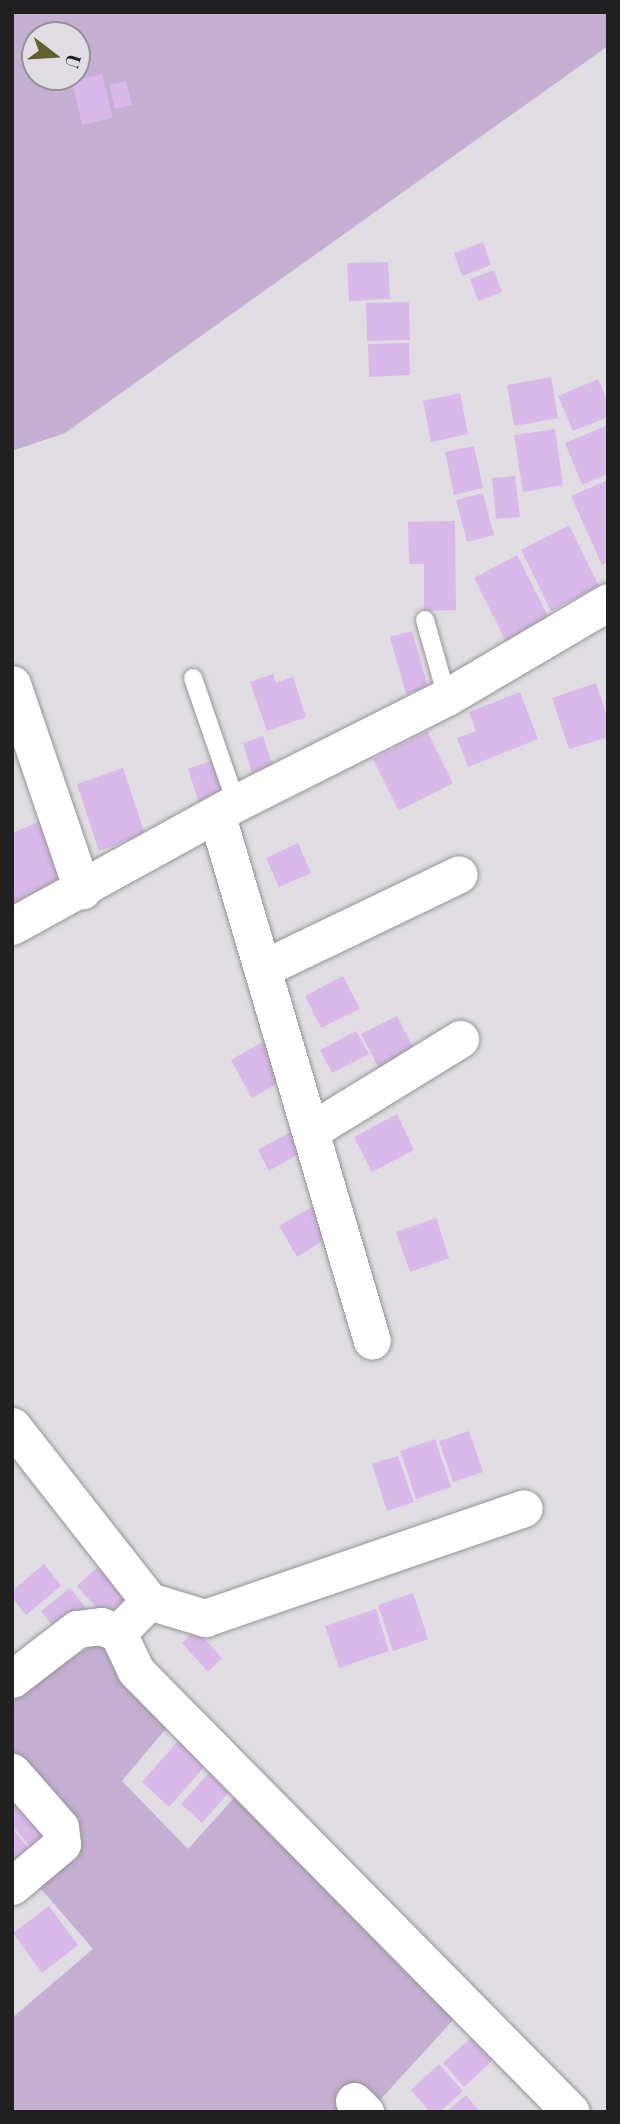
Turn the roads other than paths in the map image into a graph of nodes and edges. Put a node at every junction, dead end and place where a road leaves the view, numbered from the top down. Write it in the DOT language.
graph roads {
  1 [pos="606,608"];
  2 [pos="425,620"];
  3 [pos="193,678"];
  4 [pos="12,684"];
  5 [pos="447,697"];
  6 [pos="226,810"];
  7 [pos="459,874"];
  8 [pos="82,890"];
  9 [pos="12,926"];
  10 [pos="264,968"];
  11 [pos="460,1040"];
  12 [pos="312,1130"];
  13 [pos="372,1341"];
  14 [pos="12,1426"];
  15 [pos="524,1508"];
  16 [pos="149,1601"];
  17 [pos="118,1633"];
  18 [pos="12,1679"];
  19 [pos="12,1772"];
  20 [pos="12,1886"];
  21 [pos="571,2112"];
  1 -- 5 [label="street"];
  2 -- 5 [label="lane"];
  3 -- 6 [label="lane"];
  4 -- 8 [label="street"];
  5 -- 6 [label="street"];
  6 -- 8 [label="street"];
  6 -- 10 [label="street"];
  7 -- 10 [label="street"];
  8 -- 9 [label="street"];
  10 -- 12 [label="street"];
  11 -- 12 [label="street"];
  12 -- 13 [label="street"];
  14 -- 16 [label="street"];
  15 -- 16 [label="street"];
  16 -- 17 [label="street"];
  17 -- 18 [label="street"];
  17 -- 21 [label="street"];
  19 -- 20 [label="street"];
}
